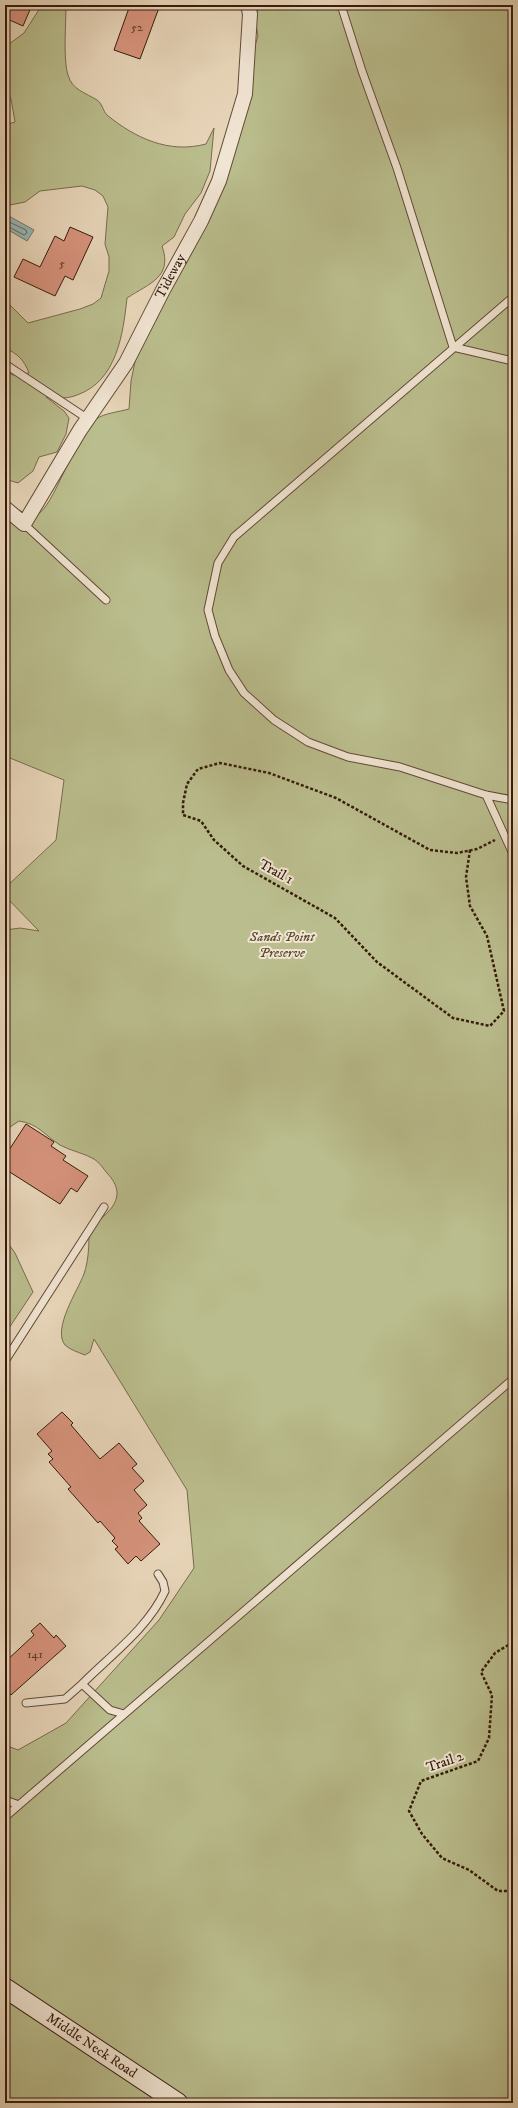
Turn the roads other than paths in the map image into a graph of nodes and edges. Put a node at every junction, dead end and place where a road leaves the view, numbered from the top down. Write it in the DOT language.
graph roads {
  1 [pos="248,5"];
  2 [pos="341,5"];
  3 [pos="513,297"];
  4 [pos="453,347"];
  5 [pos="513,361"];
  6 [pos="5,364"];
  7 [pos="88,419"];
  8 [pos="5,508"];
  9 [pos="24,524"];
  10 [pos="106,600"];
  11 [pos="486,794"];
  12 [pos="513,800"];
  13 [pos="513,854"];
  14 [pos="104,1207"];
  15 [pos="5,1361"];
  16 [pos="513,1379"];
  17 [pos="158,1574"];
  18 [pos="82,1684"];
  19 [pos="26,1703"];
  20 [pos="124,1714"];
  21 [pos="5,1800"];
  22 [pos="19,1805"];
  23 [pos="5,1817"];
  24 [pos="5,1988"];
  25 [pos="178,2103"];
  1 -- 7 [label="street, Tideway"];
  2 -- 4 [label="lane"];
  3 -- 4 [label="lane"];
  4 -- 5 [label="lane"];
  4 -- 11 [label="lane"];
  6 -- 7 [label="lane"];
  7 -- 9 [label="street, Tideway"];
  8 -- 9 [label="street"];
  9 -- 10 [label="lane"];
  11 -- 12 [label="lane"];
  11 -- 13 [label="lane"];
  14 -- 15 [label="lane"];
  16 -- 20 [label="lane"];
  17 -- 18 [label="lane"];
  18 -- 19 [label="lane"];
  18 -- 20 [label="lane"];
  20 -- 22 [label="lane"];
  21 -- 22 [label="lane"];
  22 -- 23 [label="lane"];
  24 -- 25 [label="main road, Middle Neck Road"];
}
